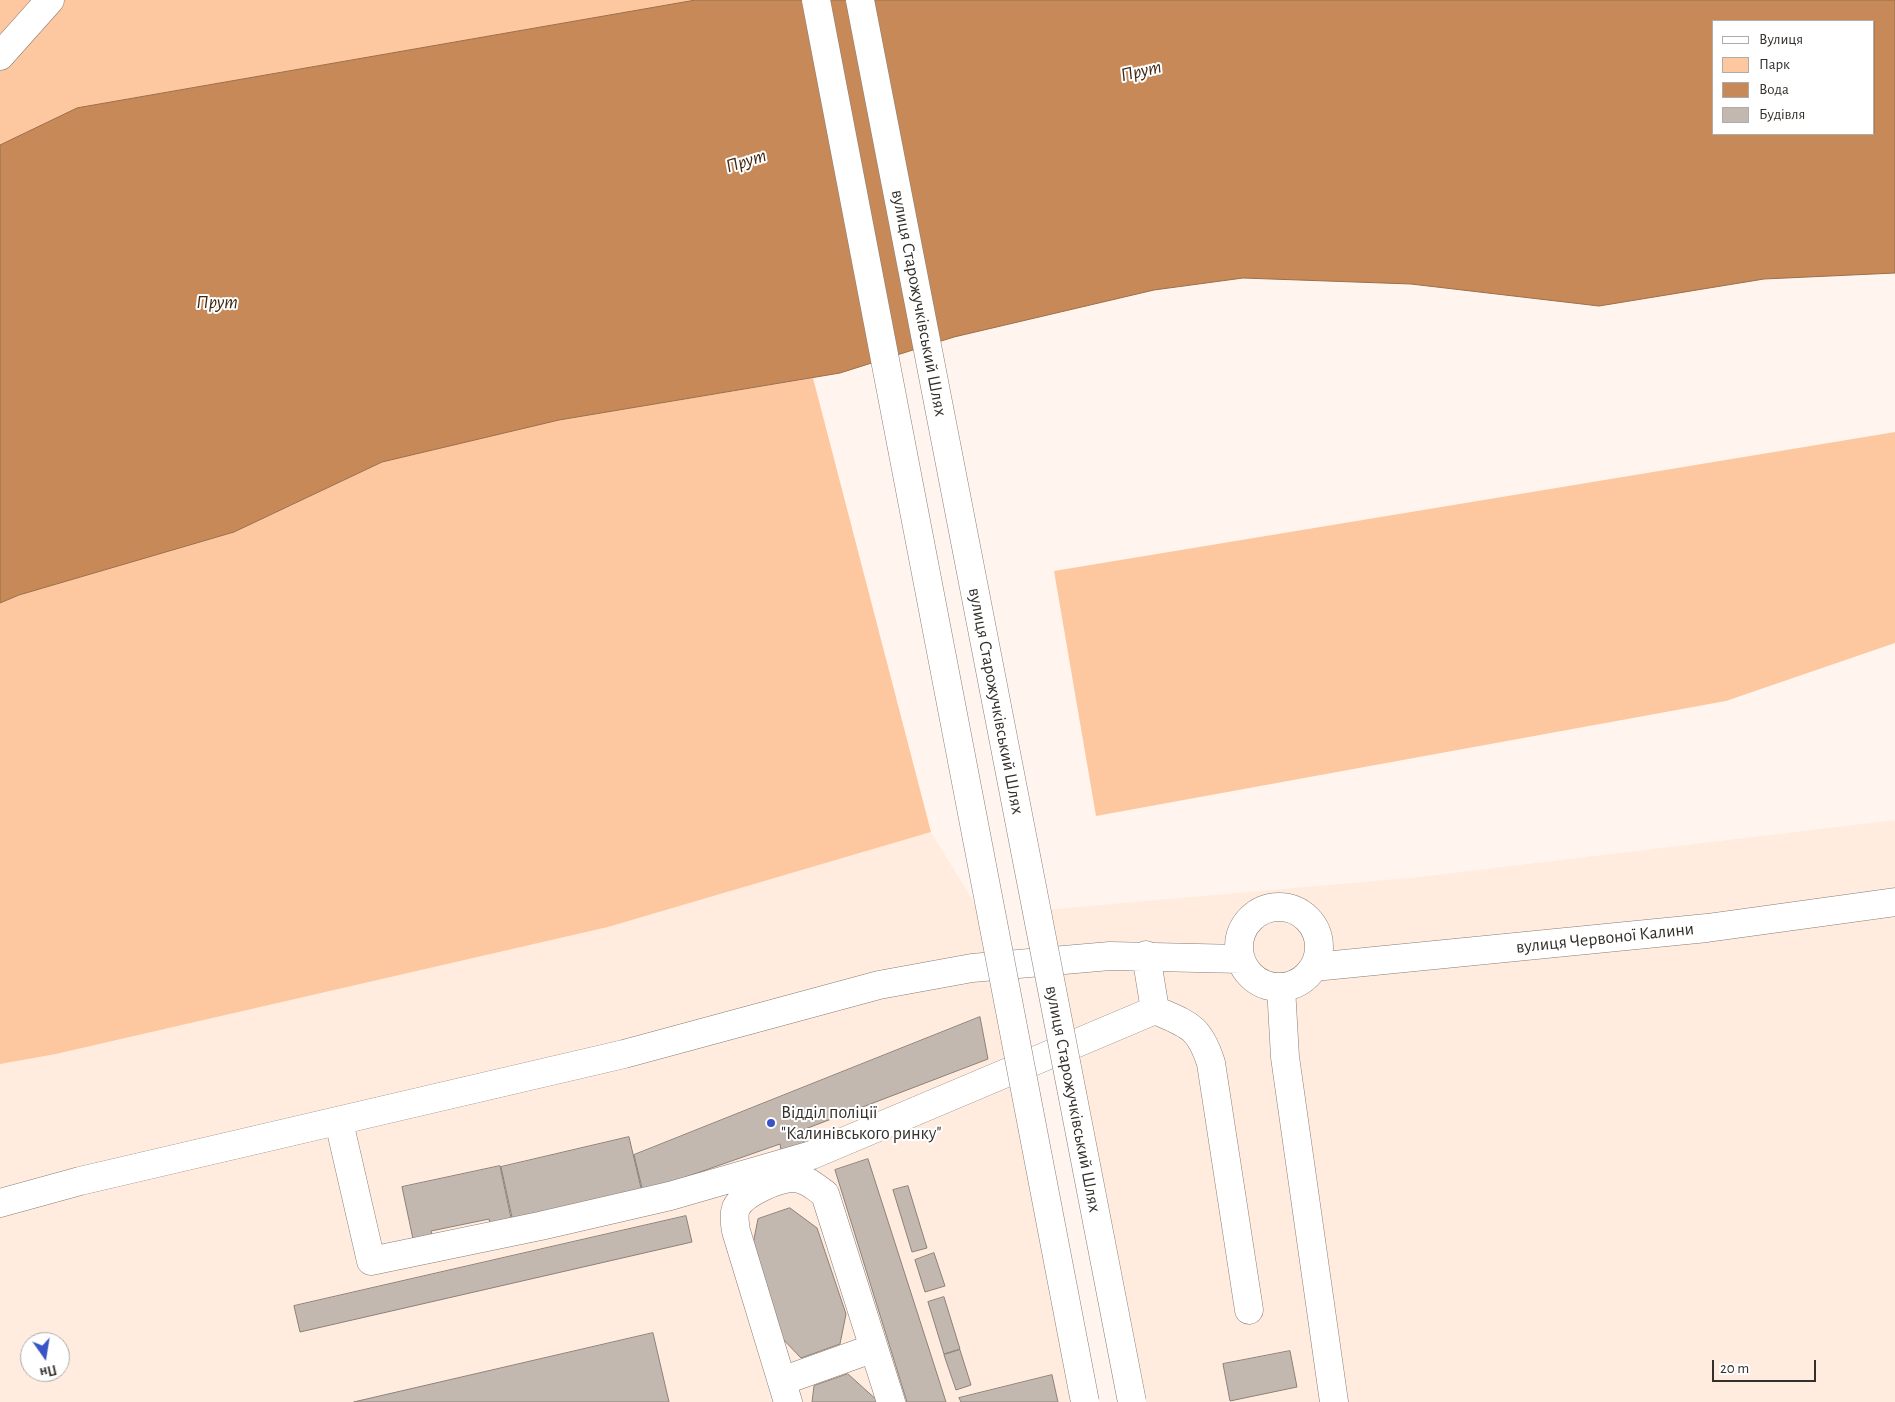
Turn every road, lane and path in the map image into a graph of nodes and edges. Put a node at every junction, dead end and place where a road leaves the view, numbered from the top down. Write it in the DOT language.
graph roads {
  1 [pos="50,0"];
  2 [pos="816,0"];
  3 [pos="860,0"];
  4 [pos="0,56"];
  5 [pos="1895,902"];
  6 [pos="1146,955"];
  7 [pos="1241,959"];
  8 [pos="1314,967"];
  9 [pos="1281,987"];
  10 [pos="1155,1010"];
  11 [pos="339,1122"];
  12 [pos="704,1186"];
  13 [pos="0,1204"];
  14 [pos="736,1231"];
  15 [pos="1249,1310"];
  16 [pos="874,1348"];
  17 [pos="785,1391"];
  18 [pos="891,1402"];
  19 [pos="1085,1402"];
  20 [pos="1132,1402"];
  21 [pos="1334,1402"];
  1 -- 4 [label="main road"];
  2 -- 19 [label="main road, bridge"];
  3 -- 20 [label="main road, вулиця Старожучківський Шлях, bridge"];
  5 -- 8 [label="main road, вулиця Червоної Калини"];
  6 -- 7 [label="main road"];
  6 -- 10 [label="main road"];
  6 -- 11 [label="main road"];
  7 -- 8 [label="main road"];
  7 -- 9 [label="main road"];
  8 -- 9 [label="main road"];
  9 -- 21 [label="main road"];
  10 -- 12 [label="main road"];
  10 -- 15 [label="main road"];
  11 -- 12 [label="main road"];
  11 -- 13 [label="main road"];
  12 -- 14 [label="main road"];
  14 -- 16 [label="main road"];
  14 -- 17 [label="main road"];
  16 -- 17 [label="main road"];
  16 -- 18 [label="main road"];
}
